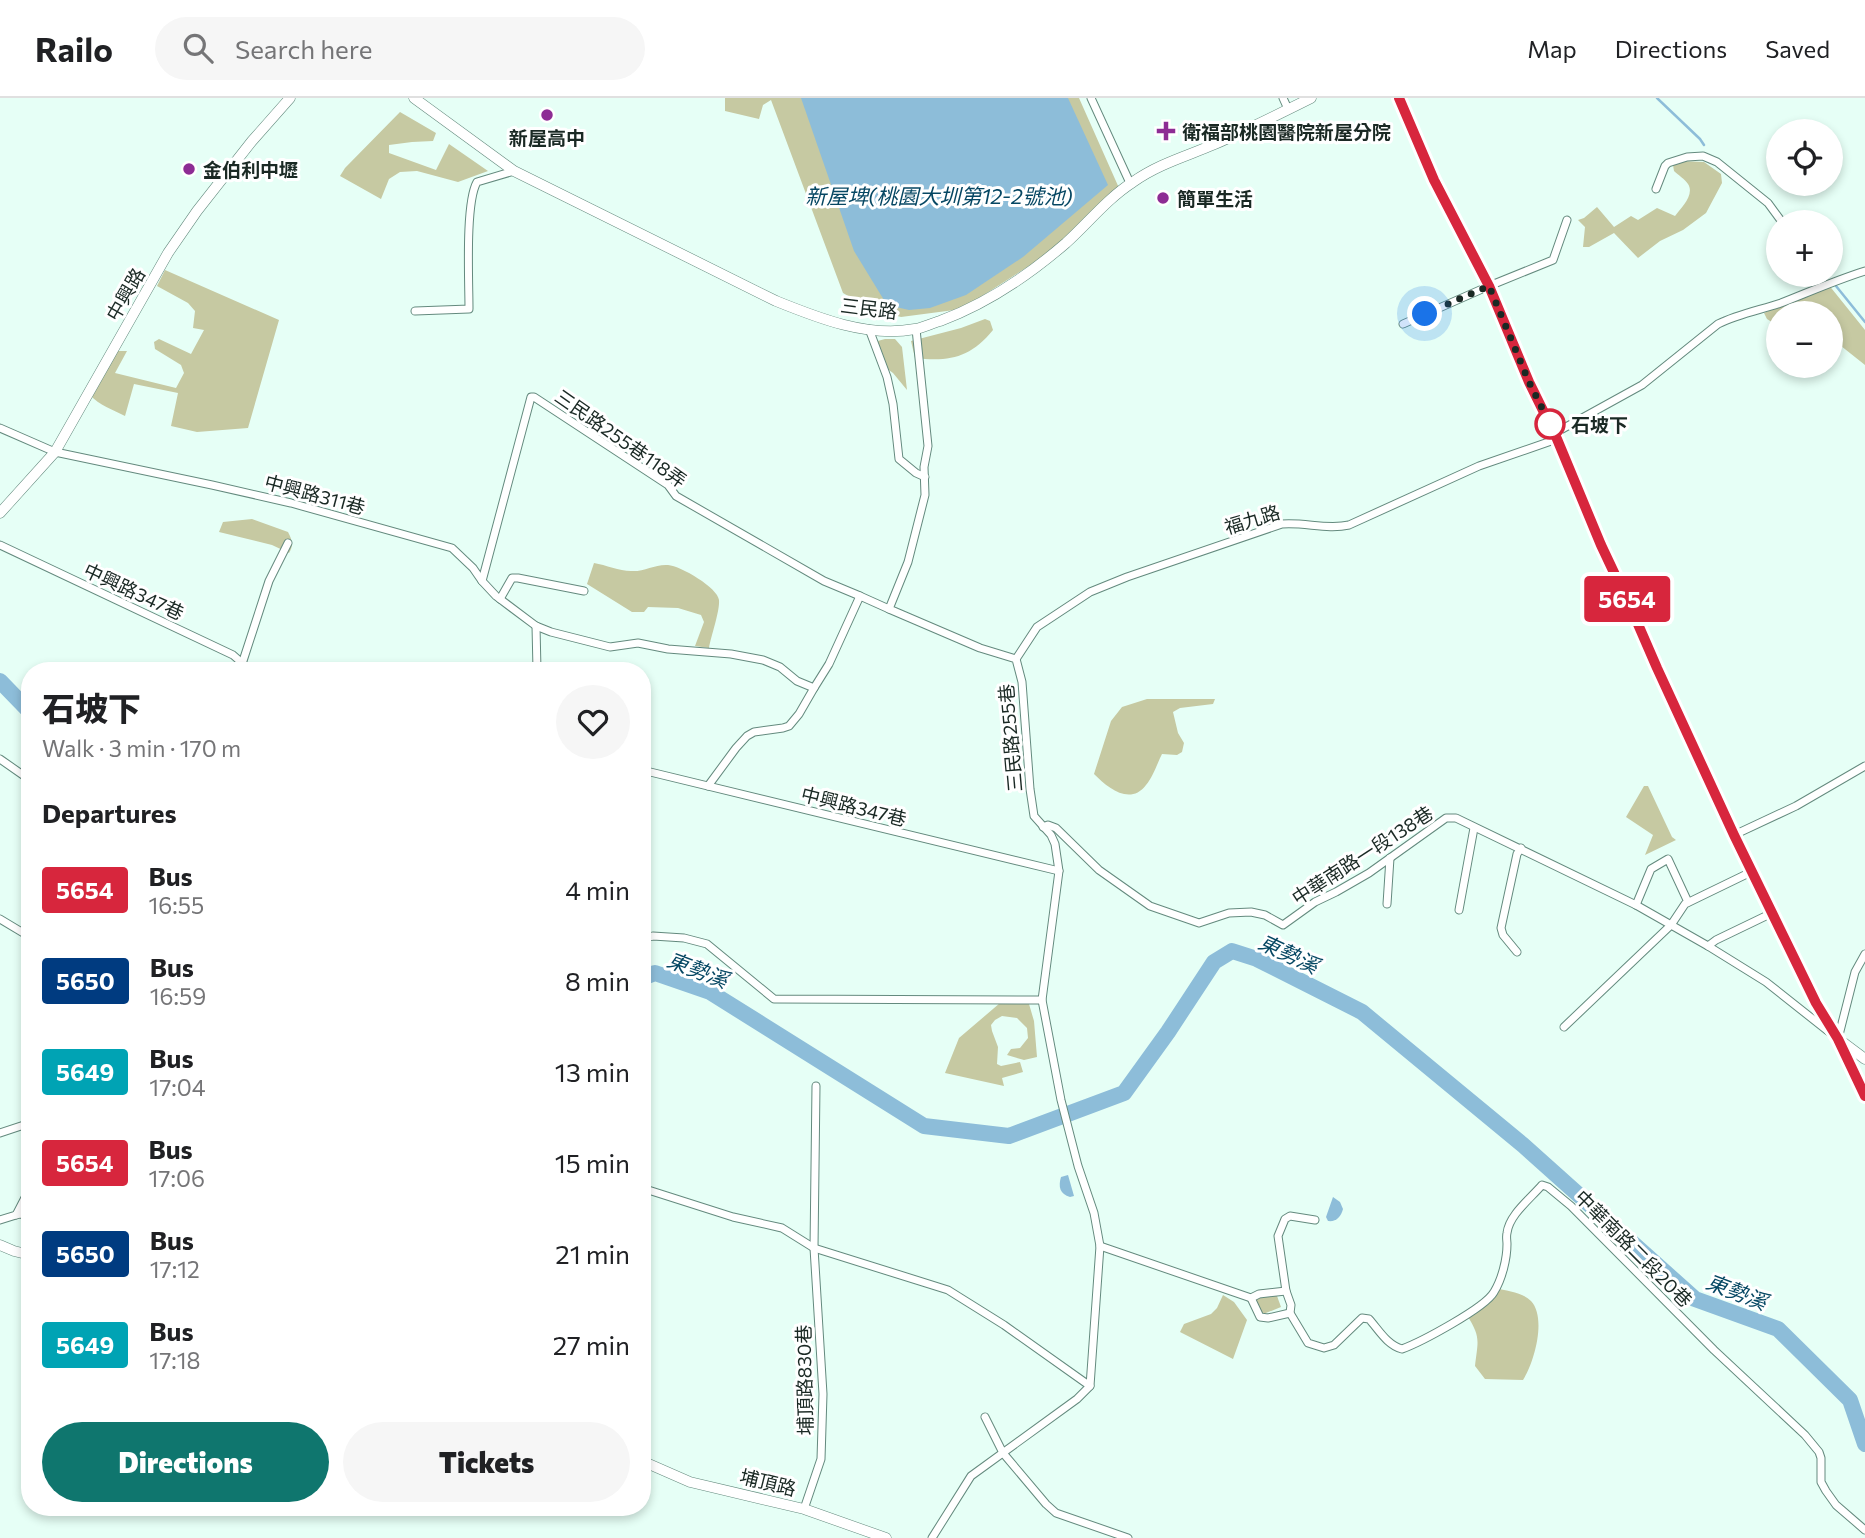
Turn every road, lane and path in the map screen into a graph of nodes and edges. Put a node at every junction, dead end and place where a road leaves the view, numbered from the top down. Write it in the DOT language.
graph roads {
  1 [pos="290,98"];
  2 [pos="414,98"];
  3 [pos="1091,98"];
  4 [pos="1283,98"];
  5 [pos="1311,98"];
  6 [pos="1399,98"];
  7 [pos="1288,109"];
  8 [pos="514,171"];
  9 [pos="1130,183"];
  10 [pos="1656,189"];
  11 [pos="1773,210"];
  12 [pos="1567,220"];
  13 [pos="1865,271"];
  14 [pos="1843,278"];
  15 [pos="1489,286"];
  16 [pos="1819,287"];
  17 [pos="415,311"];
  18 [pos="1403,324"];
  19 [pos="869,329"];
  20 [pos="916,329"];
  21 [pos="0,428"];
  22 [pos="1556,436"];
  23 [pos="55,452"];
  24 [pos="925,477"];
  25 [pos="0,513"];
  26 [pos="288,543"];
  27 [pos="0,545"];
  28 [pos="482,581"];
  29 [pos="583,591"];
  30 [pos="860,596"];
  31 [pos="500,599"];
  32 [pos="889,609"];
  33 [pos="536,626"];
  34 [pos="1016,659"];
  35 [pos="240,662"];
  36 [pos="243,662"];
  37 [pos="537,662"];
  38 [pos="814,688"];
  39 [pos="0,760"];
  40 [pos="1865,766"];
  41 [pos="651,772"];
  42 [pos="21,774"];
  43 [pos="708,786"];
  44 [pos="1043,827"];
  45 [pos="1474,828"];
  46 [pos="1734,835"];
  47 [pos="1521,849"];
  48 [pos="1390,858"];
  49 [pos="1059,871"];
  50 [pos="1751,872"];
  51 [pos="1688,902"];
  52 [pos="1387,904"];
  53 [pos="1636,905"];
  54 [pos="1459,910"];
  55 [pos="1772,913"];
  56 [pos="0,919"];
  57 [pos="1671,925"];
  58 [pos="21,932"];
  59 [pos="651,937"];
  60 [pos="1708,946"];
  61 [pos="1517,952"];
  62 [pos="1865,954"];
  63 [pos="1042,1000"];
  64 [pos="1564,1027"];
  65 [pos="1838,1039"];
  66 [pos="1865,1059"];
  67 [pos="816,1086"];
  68 [pos="1865,1096"];
  69 [pos="21,1126"];
  70 [pos="0,1133"];
  71 [pos="651,1191"];
  72 [pos="21,1205"];
  73 [pos="21,1214"];
  74 [pos="16,1215"];
  75 [pos="0,1220"];
  76 [pos="1315,1220"];
  77 [pos="0,1245"];
  78 [pos="1100,1247"];
  79 [pos="814,1248"];
  80 [pos="21,1253"];
  81 [pos="1286,1292"];
  82 [pos="1251,1298"];
  83 [pos="1290,1313"];
  84 [pos="1090,1387"];
  85 [pos="985,1417"];
  86 [pos="1003,1453"];
  87 [pos="651,1465"];
  88 [pos="804,1509"];
  89 [pos="1865,1530"];
  90 [pos="886,1538"];
  91 [pos="932,1538"];
  92 [pos="1128,1538"];
  1 -- 23 [label="street, 中興路"];
  2 -- 8 [label="street, 三民路"];
  3 -- 9 [label="street"];
  4 -- 7 [label="street"];
  5 -- 7 [label="street, 三民路"];
  6 -- 15 [label="street"];
  7 -- 9 [label="street, 三民路"];
  8 -- 17 [label="street"];
  8 -- 19 [label="street, 三民路"];
  9 -- 20 [label="street, 三民路"];
  10 -- 11 [label="street"];
  12 -- 15 [label="street"];
  13 -- 14 [label="street, 福九路"];
  15 -- 18 [label="street"];
  15 -- 22 [label="street"];
  16 -- 22 [label="street, 福九路"];
  19 -- 20 [label="street, 三民路"];
  19 -- 24 [label="street"];
  20 -- 24 [label="street"];
  21 -- 23 [label="street, 中興路311巷"];
  22 -- 34 [label="street, 福九路"];
  22 -- 46 [label="street"];
  23 -- 25 [label="street, 中興路"];
  23 -- 28 [label="street, 中興路311巷"];
  24 -- 32 [label="street"];
  26 -- 36 [label="street"];
  27 -- 35 [label="street, 中興路347巷"];
  28 -- 30 [label="street, 三民路255巷118弄"];
  28 -- 31 [label="street, 中興路311巷"];
  29 -- 31 [label="street"];
  30 -- 32 [label="street, 三民路255巷"];
  30 -- 38 [label="street"];
  31 -- 33 [label="street, 中興路311巷"];
  32 -- 34 [label="street, 三民路255巷"];
  33 -- 37 [label="street"];
  33 -- 38 [label="street, 中興路311巷"];
  34 -- 44 [label="street, 三民路255巷"];
  38 -- 43 [label="street"];
  39 -- 42 [label="street"];
  40 -- 46 [label="street"];
  41 -- 43 [label="street, 中興路347巷"];
  43 -- 49 [label="street, 中興路347巷"];
  44 -- 48 [label="street, 中華南路一段138巷"];
  44 -- 49 [label="street, 三民路255巷"];
  45 -- 47 [label="street, 中華南路一段138巷"];
  45 -- 48 [label="street, 中華南路一段138巷"];
  45 -- 54 [label="street"];
  46 -- 50 [label="street"];
  47 -- 53 [label="street, 中華南路一段138巷"];
  47 -- 61 [label="street"];
  48 -- 52 [label="street"];
  49 -- 63 [label="street, 三民路255巷"];
  50 -- 51 [label="street"];
  50 -- 55 [label="street"];
  51 -- 53 [label="street"];
  51 -- 57 [label="street"];
  53 -- 57 [label="street, 中華南路一段138巷"];
  55 -- 60 [label="street"];
  55 -- 65 [label="street"];
  56 -- 58 [label="street"];
  57 -- 60 [label="street, 中華南路一段138巷"];
  57 -- 64 [label="street"];
  59 -- 63 [label="street"];
  60 -- 65 [label="street, 中華南路一段138巷"];
  62 -- 65 [label="street"];
  63 -- 78 [label="street, 三民路255巷"];
  65 -- 66 [label="street"];
  65 -- 68 [label="street"];
  67 -- 79 [label="street, 埔頂路830巷"];
  69 -- 70 [label="street"];
  71 -- 79 [label="street"];
  72 -- 74 [label="street"];
  73 -- 74 [label="street"];
  74 -- 75 [label="street"];
  76 -- 81 [label="street"];
  77 -- 80 [label="street"];
  78 -- 82 [label="street"];
  78 -- 84 [label="street, 三民路255巷"];
  79 -- 84 [label="street"];
  79 -- 88 [label="street, 埔頂路830巷"];
  81 -- 82 [label="street"];
  81 -- 83 [label="street"];
  82 -- 83 [label="street"];
  83 -- 89 [label="street, 中華南路二段20巷"];
  84 -- 86 [label="street"];
  85 -- 86 [label="street"];
  86 -- 91 [label="street"];
  86 -- 92 [label="street"];
  87 -- 88 [label="street, 埔頂路"];
  88 -- 90 [label="street, 埔頂路"];
}
